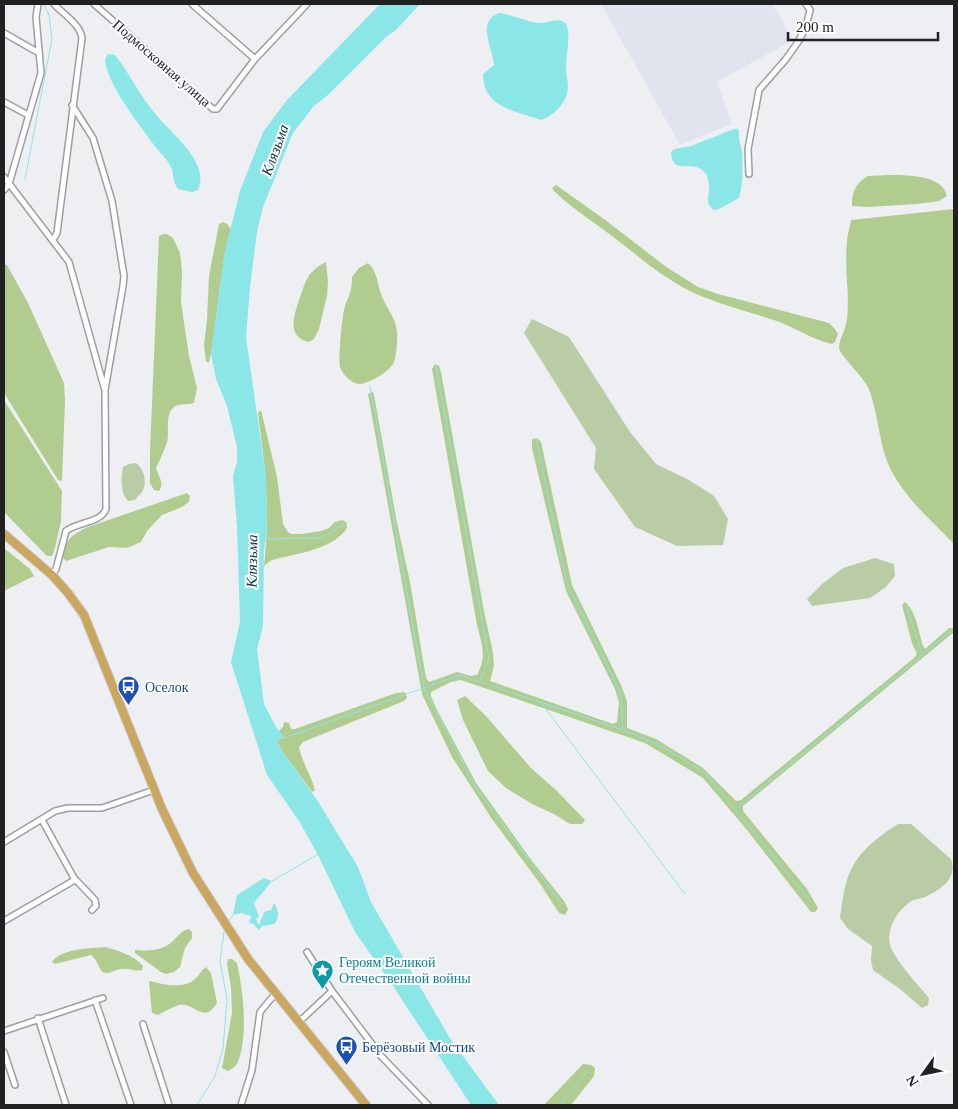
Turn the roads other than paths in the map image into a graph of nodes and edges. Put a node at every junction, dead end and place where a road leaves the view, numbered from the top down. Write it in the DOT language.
graph roads {
  1 [pos="38,4"];
  2 [pos="54,4"];
  3 [pos="94,4"];
  4 [pos="192,4"];
  5 [pos="305,4"];
  6 [pos="806,4"];
  7 [pos="4,33"];
  8 [pos="39,53"];
  9 [pos="255,59"];
  10 [pos="4,102"];
  11 [pos="72,105"];
  12 [pos="28,115"];
  13 [pos="749,174"];
  14 [pos="4,177"];
  15 [pos="9,184"];
  16 [pos="4,190"];
  17 [pos="53,240"];
  18 [pos="104,390"];
  19 [pos="4,534"];
  20 [pos="52,575"];
  21 [pos="154,790"];
  22 [pos="42,820"];
  23 [pos="4,842"];
  24 [pos="74,878"];
  25 [pos="92,910"];
  26 [pos="4,920"];
  27 [pos="307,952"];
  28 [pos="332,991"];
  29 [pos="275,994"];
  30 [pos="103,998"];
  31 [pos="96,1000"];
  32 [pos="38,1018"];
  33 [pos="299,1022"];
  34 [pos="143,1024"];
  35 [pos="4,1031"];
  36 [pos="4,1052"];
  37 [pos="15,1086"];
  38 [pos="66,1105"];
  39 [pos="131,1105"];
  40 [pos="169,1105"];
  41 [pos="242,1105"];
  42 [pos="366,1105"];
  43 [pos="428,1105"];
  1 -- 8 [label="street"];
  2 -- 11 [label="street"];
  3 -- 9 [label="street, Подмосковная улица"];
  4 -- 9 [label="street"];
  5 -- 9 [label="street, Подмосковная улица"];
  6 -- 13 [label="street"];
  7 -- 8 [label="street"];
  8 -- 12 [label="street"];
  10 -- 12 [label="street"];
  11 -- 17 [label="street"];
  11 -- 18 [label="street"];
  12 -- 15 [label="street"];
  14 -- 15 [label="street"];
  15 -- 16 [label="street"];
  15 -- 17 [label="street"];
  17 -- 18 [label="street"];
  18 -- 20 [label="street"];
  19 -- 20 [label="highway"];
  20 -- 21 [label="highway"];
  21 -- 22 [label="street"];
  21 -- 29 [label="highway"];
  22 -- 23 [label="street"];
  22 -- 24 [label="street"];
  24 -- 25 [label="street"];
  24 -- 26 [label="street"];
  27 -- 28 [label="street"];
  28 -- 33 [label="street"];
  28 -- 43 [label="street"];
  29 -- 33 [label="highway"];
  29 -- 41 [label="street"];
  30 -- 31 [label="street"];
  31 -- 32 [label="street"];
  31 -- 39 [label="street"];
  32 -- 35 [label="street"];
  32 -- 38 [label="street"];
  33 -- 42 [label="highway"];
  34 -- 40 [label="street"];
  36 -- 37 [label="street"];
}
